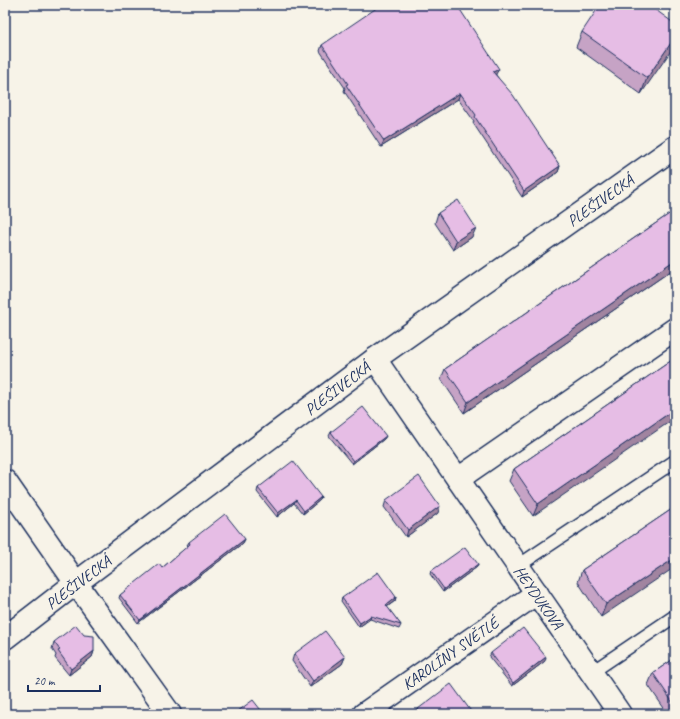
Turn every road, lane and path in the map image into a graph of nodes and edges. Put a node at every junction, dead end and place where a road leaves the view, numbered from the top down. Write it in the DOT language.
graph roads {
  1 [pos="675,147"];
  2 [pos="675,329"];
  3 [pos="375,359"];
  4 [pos="675,461"];
  5 [pos="458,479"];
  6 [pos="5,481"];
  7 [pos="518,566"];
  8 [pos="76,583"];
  9 [pos="537,593"];
  10 [pos="675,616"];
  11 [pos="5,638"];
  12 [pos="592,672"];
  13 [pos="170,714"];
  14 [pos="364,714"];
  15 [pos="620,714"];
  1 -- 3 [label="street, PLEŠIVECKÁ"];
  2 -- 5 [label="street"];
  3 -- 5 [label="street, HEYDUKOVA"];
  3 -- 8 [label="street, PLEŠIVECKÁ"];
  4 -- 7 [label="lane"];
  5 -- 7 [label="street, HEYDUKOVA"];
  6 -- 8 [label="street"];
  7 -- 9 [label="street, HEYDUKOVA"];
  8 -- 11 [label="street, PLEŠIVECKÁ"];
  8 -- 13 [label="street"];
  9 -- 12 [label="street, HEYDUKOVA"];
  9 -- 14 [label="street, KAROLÍNY SVĚTLÉ"];
  10 -- 12 [label="lane"];
  12 -- 15 [label="street, HEYDUKOVA"];
}
